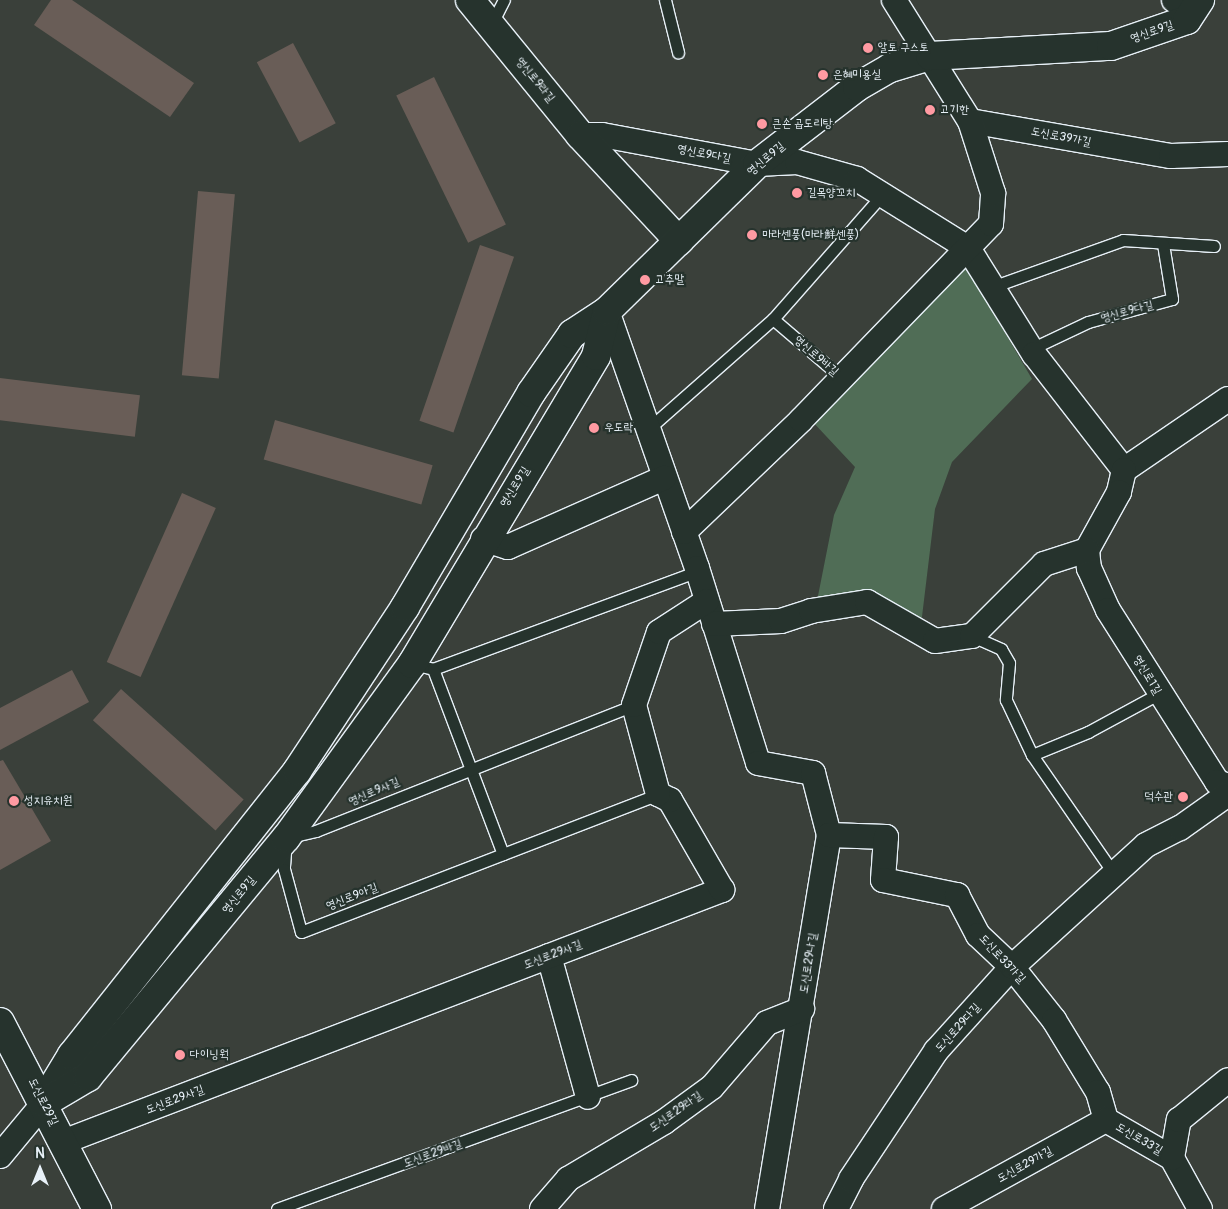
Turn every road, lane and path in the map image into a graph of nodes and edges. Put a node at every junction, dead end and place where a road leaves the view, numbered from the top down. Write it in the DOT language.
graph roads {
  1 [pos="470,0"];
  2 [pos="504,0"];
  3 [pos="665,0"];
  4 [pos="894,0"];
  5 [pos="1189,4"];
  6 [pos="491,25"];
  7 [pos="678,52"];
  8 [pos="930,56"];
  9 [pos="970,122"];
  10 [pos="580,135"];
  11 [pos="1228,154"];
  12 [pos="757,164"];
  13 [pos="882,195"];
  14 [pos="679,241"];
  15 [pos="1163,244"];
  16 [pos="1214,246"];
  17 [pos="968,248"];
  18 [pos="992,287"];
  19 [pos="607,312"];
  20 [pos="773,319"];
  21 [pos="1031,349"];
  22 [pos="842,378"];
  23 [pos="1225,406"];
  24 [pos="647,430"];
  25 [pos="1124,470"];
  26 [pos="664,478"];
  27 [pos="684,532"];
  28 [pos="483,539"];
  29 [pos="1087,550"];
  30 [pos="698,571"];
  31 [pos="707,601"];
  32 [pos="714,624"];
  33 [pos="972,636"];
  34 [pos="422,667"];
  35 [pos="1158,694"];
  36 [pos="634,704"];
  37 [pos="1032,755"];
  38 [pos="470,766"];
  39 [pos="1228,786"];
  40 [pos="658,794"];
  41 [pos="1228,794"];
  42 [pos="829,835"];
  43 [pos="286,838"];
  44 [pos="503,854"];
  45 [pos="1114,874"];
  46 [pos="548,956"];
  47 [pos="1012,967"];
  48 [pos="802,1009"];
  49 [pos="0,1022"];
  50 [pos="631,1080"];
  51 [pos="1228,1080"];
  52 [pos="588,1097"];
  53 [pos="44,1103"];
  54 [pos="1106,1120"];
  55 [pos="63,1142"];
  56 [pos="0,1156"];
  57 [pos="1172,1158"];
  58 [pos="97,1209"];
  59 [pos="278,1209"];
  60 [pos="542,1209"];
  61 [pos="767,1209"];
  62 [pos="836,1209"];
  63 [pos="944,1209"];
  64 [pos="1200,1209"];
  1 -- 6 [label="street, 영신로9라길"];
  2 -- 6 [label="lane"];
  3 -- 7 [label="lane"];
  4 -- 8 [label="street"];
  5 -- 8 [label="street, 영신로9길"];
  6 -- 10 [label="street, 영신로9라길"];
  8 -- 9 [label="street"];
  8 -- 12 [label="street, 영신로9길"];
  9 -- 11 [label="street, 도신로39가길"];
  9 -- 17 [label="street"];
  10 -- 12 [label="street, 영신로9다길"];
  10 -- 14 [label="street, 영신로9라길"];
  12 -- 13 [label="street, 영신로9다길"];
  12 -- 14 [label="street, 영신로9길"];
  13 -- 17 [label="street, 영신로9다길"];
  13 -- 20 [label="lane"];
  14 -- 19 [label="street, 영신로9길"];
  15 -- 16 [label="lane"];
  15 -- 18 [label="lane"];
  15 -- 21 [label="lane, 영신로9다길"];
  17 -- 18 [label="street, 영신로9다길"];
  17 -- 22 [label="street"];
  18 -- 21 [label="street, 영신로9다길"];
  19 -- 24 [label="street"];
  19 -- 28 [label="street, 영신로9길"];
  19 -- 53 [label="street"];
  20 -- 22 [label="lane, 영신로9바길"];
  20 -- 24 [label="lane"];
  21 -- 25 [label="street, 영신로9다길"];
  22 -- 27 [label="street, 영신로9바길"];
  23 -- 25 [label="street"];
  24 -- 26 [label="street"];
  25 -- 29 [label="street"];
  26 -- 27 [label="street"];
  26 -- 28 [label="street"];
  27 -- 30 [label="street"];
  28 -- 34 [label="street, 영신로9길"];
  29 -- 33 [label="street"];
  29 -- 35 [label="street, 영신로1길"];
  30 -- 31 [label="street"];
  30 -- 34 [label="lane"];
  31 -- 32 [label="street"];
  31 -- 36 [label="street"];
  32 -- 33 [label="street"];
  32 -- 42 [label="street, 도신로29나길"];
  33 -- 37 [label="lane"];
  34 -- 38 [label="lane"];
  34 -- 43 [label="street, 영신로9길"];
  35 -- 37 [label="lane"];
  35 -- 39 [label="street, 영신로1길"];
  36 -- 38 [label="lane, 영신로9사길"];
  36 -- 40 [label="street"];
  37 -- 45 [label="lane"];
  38 -- 43 [label="lane, 영신로9사길"];
  38 -- 44 [label="lane"];
  40 -- 44 [label="lane, 영신로9아길"];
  40 -- 46 [label="street, 도신로29사길"];
  41 -- 45 [label="street, 도신로29다길"];
  42 -- 47 [label="street, 도신로33가길"];
  42 -- 48 [label="street, 도신로29나길"];
  43 -- 44 [label="lane, 영신로9아길"];
  43 -- 53 [label="street, 영신로9길"];
  45 -- 47 [label="street, 도신로29다길"];
  46 -- 52 [label="street"];
  46 -- 55 [label="street, 도신로29사길"];
  47 -- 54 [label="street, 도신로33가길"];
  47 -- 62 [label="street, 도신로29다길"];
  48 -- 60 [label="street, 도신로29라길"];
  48 -- 61 [label="street, 도신로29나길"];
  49 -- 53 [label="street, 도신로29길"];
  50 -- 52 [label="lane, 도신로29바길"];
  51 -- 57 [label="street, 도신로33길"];
  52 -- 59 [label="lane, 도신로29바길"];
  53 -- 55 [label="street, 도신로29길"];
  53 -- 56 [label="street"];
  54 -- 57 [label="street, 도신로33길"];
  54 -- 63 [label="street, 도신로29가길"];
  55 -- 58 [label="street, 도신로29길"];
  57 -- 64 [label="street, 도신로33길"];
}
